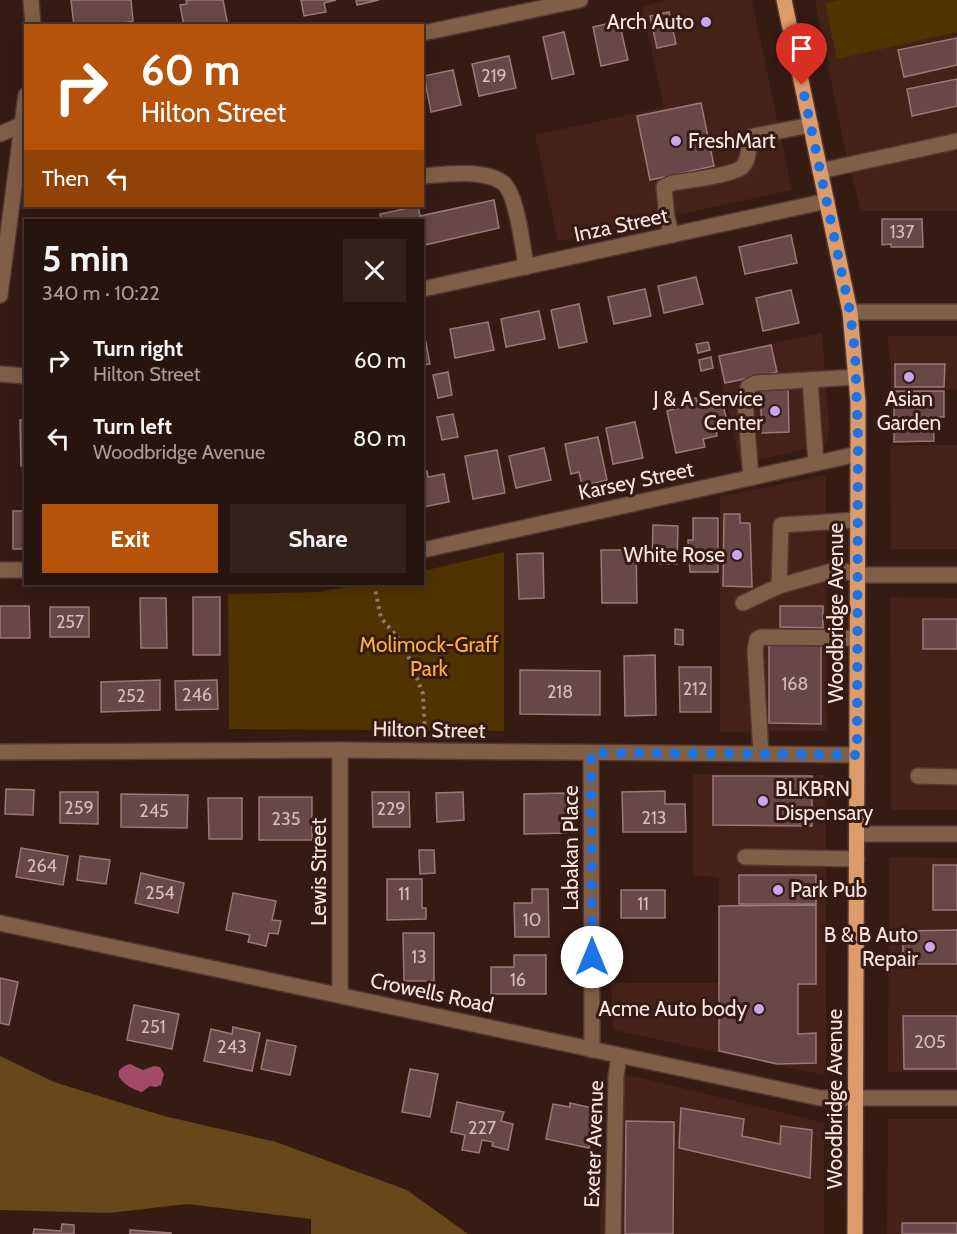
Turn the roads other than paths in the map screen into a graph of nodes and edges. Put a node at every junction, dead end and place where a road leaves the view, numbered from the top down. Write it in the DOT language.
graph roads {
  1 [pos="31,0"];
  2 [pos="580,0"];
  3 [pos="784,0"];
  4 [pos="33,24"];
  5 [pos="424,33"];
  6 [pos="24,123"];
  7 [pos="811,125"];
  8 [pos="0,134"];
  9 [pos="957,141"];
  10 [pos="820,171"];
  11 [pos="424,176"];
  12 [pos="20,178"];
  13 [pos="827,201"];
  14 [pos="672,235"];
  15 [pos="526,267"];
  16 [pos="424,289"];
  17 [pos="0,295"];
  18 [pos="850,312"];
  19 [pos="957,312"];
  20 [pos="0,374"];
  21 [pos="24,376"];
  22 [pos="856,377"];
  23 [pos="810,380"];
  24 [pos="858,454"];
  25 [pos="816,463"];
  26 [pos="751,477"];
  27 [pos="857,520"];
  28 [pos="424,550"];
  29 [pos="0,570"];
  30 [pos="24,570"];
  31 [pos="857,575"];
  32 [pos="957,575"];
  33 [pos="780,586"];
  34 [pos="743,603"];
  35 [pos="857,638"];
  36 [pos="340,750"];
  37 [pos="0,752"];
  38 [pos="591,753"];
  39 [pos="761,753"];
  40 [pos="857,755"];
  41 [pos="918,776"];
  42 [pos="957,777"];
  43 [pos="857,834"];
  44 [pos="957,834"];
  45 [pos="745,857"];
  46 [pos="856,859"];
  47 [pos="0,924"];
  48 [pos="340,995"];
  49 [pos="592,1050"];
  50 [pos="619,1056"];
  51 [pos="856,1098"];
  52 [pos="957,1098"];
  53 [pos="613,1234"];
  54 [pos="855,1234"];
  1 -- 4 [label="street"];
  2 -- 5 [label="street"];
  3 -- 7 [label="main road, Woodbridge Avenue"];
  6 -- 8 [label="street"];
  6 -- 12 [label="street"];
  7 -- 10 [label="main road, Woodbridge Avenue"];
  7 -- 14 [label="street"];
  9 -- 10 [label="street"];
  10 -- 13 [label="main road, Woodbridge Avenue"];
  11 -- 15 [label="street"];
  12 -- 17 [label="street"];
  13 -- 14 [label="street, Inza Street"];
  13 -- 18 [label="main road, Woodbridge Avenue"];
  14 -- 15 [label="street, Inza Street"];
  15 -- 16 [label="street, Inza Street"];
  18 -- 19 [label="street"];
  18 -- 22 [label="main road, Woodbridge Avenue"];
  20 -- 21 [label="street"];
  22 -- 23 [label="street"];
  22 -- 24 [label="main road, Woodbridge Avenue"];
  23 -- 25 [label="street"];
  23 -- 26 [label="street"];
  24 -- 25 [label="street, Karsey Street"];
  24 -- 27 [label="main road, Woodbridge Avenue"];
  25 -- 26 [label="street, Karsey Street"];
  26 -- 28 [label="street, Karsey Street"];
  27 -- 31 [label="main road, Woodbridge Avenue"];
  27 -- 33 [label="street"];
  29 -- 30 [label="street"];
  31 -- 32 [label="street"];
  31 -- 33 [label="street"];
  31 -- 35 [label="main road, Woodbridge Avenue"];
  33 -- 34 [label="street"];
  35 -- 39 [label="street"];
  35 -- 40 [label="main road, Woodbridge Avenue"];
  36 -- 37 [label="street, Hilton Street"];
  36 -- 38 [label="street, Hilton Street"];
  36 -- 48 [label="street, Lewis Street"];
  38 -- 39 [label="street, Hilton Street"];
  38 -- 49 [label="street, Labakan Place"];
  39 -- 40 [label="street, Hilton Street"];
  40 -- 43 [label="main road, Woodbridge Avenue"];
  41 -- 42 [label="street"];
  43 -- 44 [label="street"];
  43 -- 46 [label="main road, Woodbridge Avenue"];
  45 -- 46 [label="street"];
  46 -- 51 [label="main road, Woodbridge Avenue"];
  47 -- 48 [label="street, Crowells Road"];
  48 -- 49 [label="street, Crowells Road"];
  49 -- 50 [label="street, Crowells Road"];
  50 -- 51 [label="street, Crowells Road"];
  50 -- 53 [label="street, Exeter Avenue"];
  51 -- 52 [label="street, Crowells Road"];
  51 -- 54 [label="main road, Woodbridge Avenue"];
}
